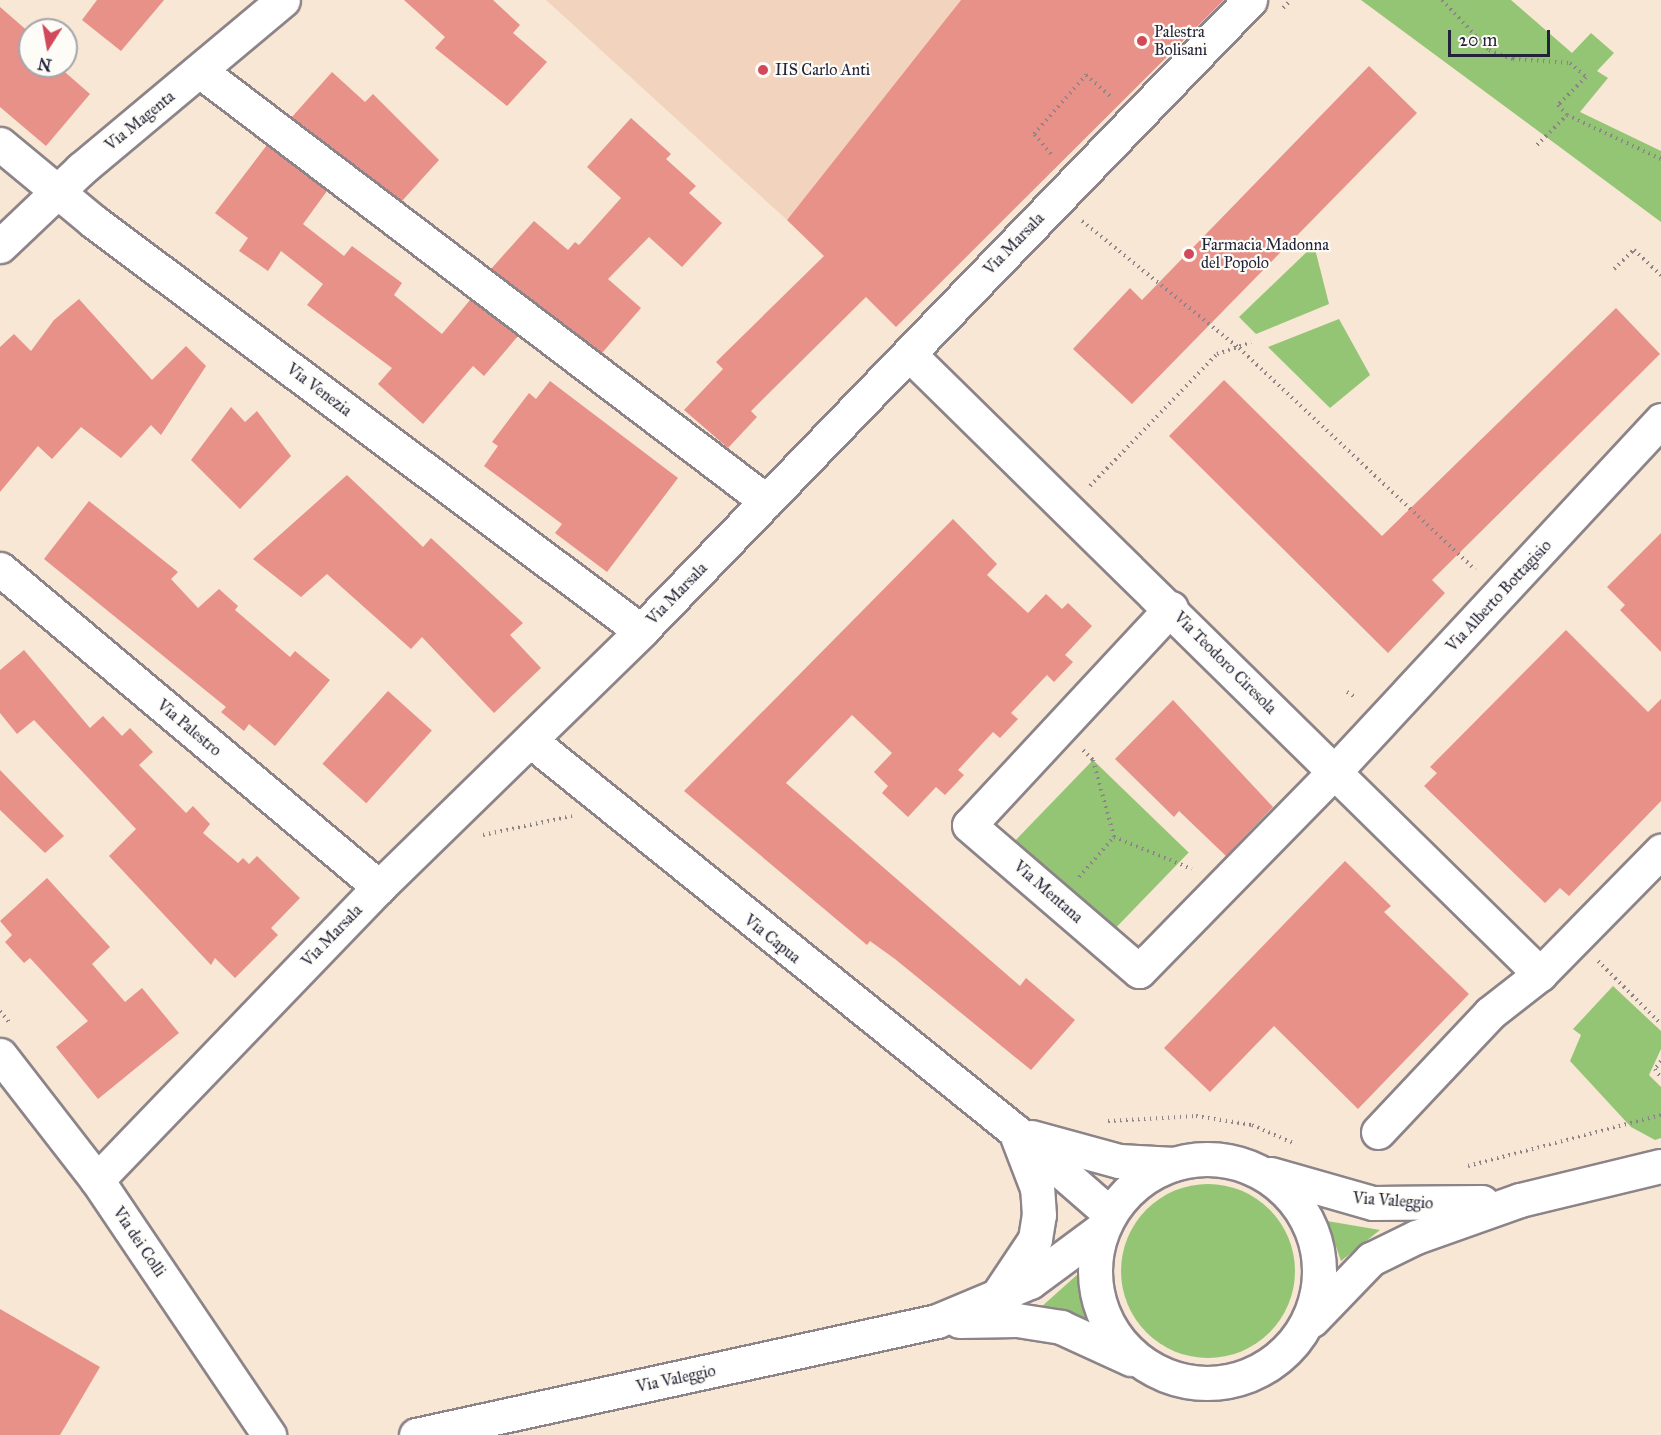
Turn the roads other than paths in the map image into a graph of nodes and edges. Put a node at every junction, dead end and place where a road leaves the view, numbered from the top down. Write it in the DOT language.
graph roads {
  1 [pos="284,0"];
  2 [pos="1250,0"];
  3 [pos="200,71"];
  4 [pos="0,144"];
  5 [pos="57,193"];
  6 [pos="0,246"];
  7 [pos="909,354"];
  8 [pos="1661,420"];
  9 [pos="766,501"];
  10 [pos="0,569"];
  11 [pos="1170,608"];
  12 [pos="641,631"];
  13 [pos="531,741"];
  14 [pos="1335,771"];
  15 [pos="1661,851"];
  16 [pos="379,887"];
  17 [pos="1540,974"];
  18 [pos="0,1055"];
  19 [pos="1015,1131"];
  20 [pos="1378,1132"];
  21 [pos="1236,1163"];
  22 [pos="1174,1164"];
  23 [pos="1661,1166"];
  24 [pos="97,1180"];
  25 [pos="1520,1200"];
  26 [pos="1107,1221"];
  27 [pos="995,1299"];
  28 [pos="937,1321"];
  29 [pos="1303,1331"];
  30 [pos="1142,1364"];
  31 [pos="269,1435"];
  32 [pos="416,1435"];
  1 -- 3 [label="street, Via Magenta"];
  2 -- 7 [label="street, Via Marsala"];
  3 -- 5 [label="street, Via Magenta"];
  3 -- 9 [label="street"];
  4 -- 5 [label="street, Via Venezia"];
  5 -- 6 [label="street, Via Magenta"];
  5 -- 12 [label="street, Via Venezia"];
  7 -- 9 [label="street, Via Marsala"];
  7 -- 11 [label="street, Via Teodoro Ciresola"];
  8 -- 14 [label="street, Via Alberto Bottagisio"];
  9 -- 12 [label="street, Via Marsala"];
  10 -- 16 [label="street, Via Palestro"];
  11 -- 14 [label="street, Via Teodoro Ciresola"];
  11 -- 14 [label="street, Via Mentana"];
  12 -- 13 [label="street, Via Marsala"];
  13 -- 16 [label="street, Via Marsala"];
  13 -- 19 [label="street, Via Capua"];
  14 -- 17 [label="street, Via Teodoro Ciresola"];
  15 -- 17 [label="street"];
  16 -- 24 [label="street, Via Marsala"];
  17 -- 20 [label="street"];
  18 -- 24 [label="street, Via dei Colli"];
  19 -- 22 [label="street, Via Capua"];
  19 -- 26 [label="street, Via Capua"];
  19 -- 27 [label="street"];
  21 -- 22 [label="street, Via Capua"];
  21 -- 25 [label="street, Via Valeggio"];
  21 -- 29 [label="street"];
  22 -- 26 [label="street, Via Valeggio"];
  23 -- 25 [label="street, Via Valeggio"];
  24 -- 31 [label="street, Via dei Colli"];
  25 -- 29 [label="street, Via Valeggio"];
  26 -- 27 [label="street, Via Valeggio"];
  26 -- 30 [label="street"];
  27 -- 28 [label="street, Via Valeggio"];
  28 -- 30 [label="street, Via Valeggio"];
  28 -- 32 [label="street, Via Valeggio"];
  29 -- 30 [label="street, Via Valeggio"];
}
